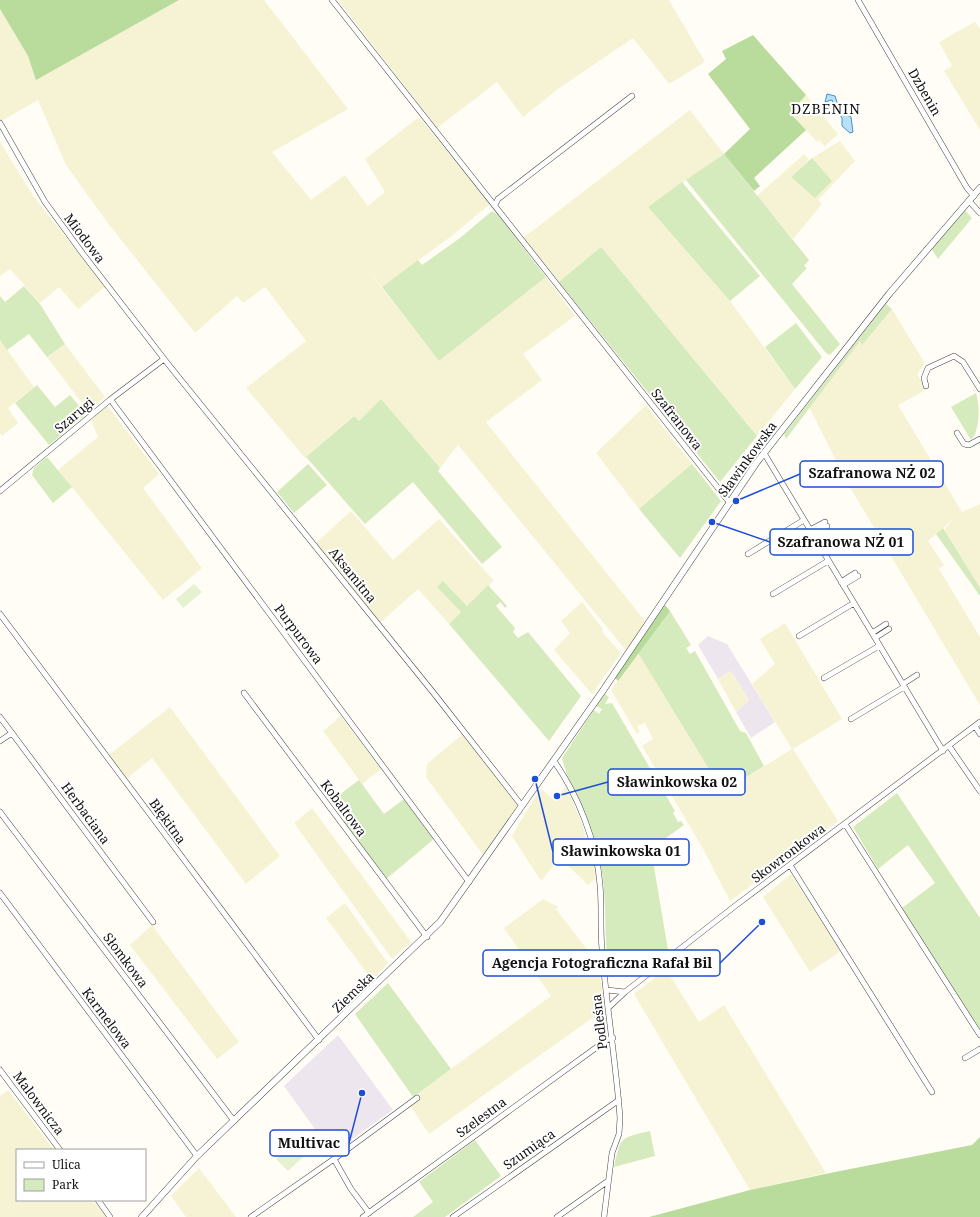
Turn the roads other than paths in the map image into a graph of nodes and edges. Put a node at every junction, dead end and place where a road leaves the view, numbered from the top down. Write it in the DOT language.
graph roads {
  1 [pos="332,0"];
  2 [pos="858,0"];
  3 [pos="632,96"];
  4 [pos="0,124"];
  5 [pos="980,188"];
  6 [pos="974,196"];
  7 [pos="969,201"];
  8 [pos="495,205"];
  9 [pos="980,213"];
  10 [pos="164,359"];
  11 [pos="926,386"];
  12 [pos="980,388"];
  13 [pos="111,399"];
  14 [pos="957,433"];
  15 [pos="980,439"];
  16 [pos="764,453"];
  17 [pos="0,491"];
  18 [pos="729,502"];
  19 [pos="804,520"];
  20 [pos="826,524"];
  21 [pos="812,532"];
  22 [pos="748,554"];
  23 [pos="828,561"];
  24 [pos="857,575"];
  25 [pos="842,584"];
  26 [pos="773,594"];
  27 [pos="854,603"];
  28 [pos="0,614"];
  29 [pos="888,626"];
  30 [pos="873,635"];
  31 [pos="799,636"];
  32 [pos="879,646"];
  33 [pos="918,675"];
  34 [pos="824,678"];
  35 [pos="904,686"];
  36 [pos="244,693"];
  37 [pos="0,717"];
  38 [pos="851,720"];
  39 [pos="980,722"];
  40 [pos="975,726"];
  41 [pos="12,733"];
  42 [pos="980,734"];
  43 [pos="0,742"];
  44 [pos="949,746"];
  45 [pos="943,751"];
  46 [pos="554,761"];
  47 [pos="980,791"];
  48 [pos="522,806"];
  49 [pos="0,812"];
  50 [pos="845,824"];
  51 [pos="790,865"];
  52 [pos="470,882"];
  53 [pos="0,893"];
  54 [pos="153,922"];
  55 [pos="427,937"];
  56 [pos="607,990"];
  57 [pos="625,992"];
  58 [pos="609,1007"];
  59 [pos="980,1036"];
  60 [pos="613,1038"];
  61 [pos="319,1040"];
  62 [pos="980,1049"];
  63 [pos="966,1058"];
  64 [pos="0,1070"];
  65 [pos="932,1092"];
  66 [pos="417,1098"];
  67 [pos="619,1100"];
  68 [pos="234,1121"];
  69 [pos="59,1149"];
  70 [pos="197,1156"];
  71 [pos="334,1160"];
  72 [pos="608,1181"];
  73 [pos="99,1201"];
  74 [pos="369,1213"];
  75 [pos="110,1217"];
  76 [pos="142,1217"];
  77 [pos="251,1217"];
  78 [pos="363,1217"];
  79 [pos="452,1217"];
  80 [pos="557,1217"];
  81 [pos="604,1217"];
  1 -- 8 [label="street, Szafranowa"];
  2 -- 6 [label="street, Dzbenin"];
  3 -- 8 [label="street"];
  4 -- 10 [label="street, Miodowa"];
  5 -- 6 [label="street, Sławinkowska"];
  6 -- 7 [label="street, Sławinkowska"];
  7 -- 9 [label="street"];
  7 -- 16 [label="street, Sławinkowska"];
  8 -- 18 [label="street, Szafranowa"];
  10 -- 13 [label="street, Szarugi"];
  10 -- 48 [label="street, Aksamitna"];
  11 -- 12 [label="street"];
  13 -- 17 [label="street, Szarugi"];
  13 -- 52 [label="street, Purpurowa"];
  14 -- 15 [label="street"];
  16 -- 18 [label="street, Sławinkowska"];
  16 -- 19 [label="street"];
  18 -- 46 [label="street, Sławinkowska"];
  19 -- 21 [label="street"];
  19 -- 22 [label="street"];
  20 -- 21 [label="street"];
  21 -- 23 [label="street"];
  23 -- 25 [label="street"];
  23 -- 26 [label="street"];
  24 -- 25 [label="street"];
  25 -- 27 [label="street"];
  27 -- 30 [label="street"];
  27 -- 31 [label="street"];
  28 -- 61 [label="street, Błękitna"];
  29 -- 30 [label="street"];
  30 -- 32 [label="street"];
  32 -- 34 [label="street"];
  32 -- 35 [label="street"];
  33 -- 35 [label="street"];
  35 -- 38 [label="street"];
  35 -- 45 [label="street"];
  36 -- 55 [label="street, Kobaltowa"];
  37 -- 41 [label="street, Herbaciana"];
  39 -- 40 [label="street, Skowronkowa"];
  40 -- 42 [label="street"];
  40 -- 44 [label="street, Skowronkowa"];
  41 -- 43 [label="street"];
  41 -- 54 [label="street, Herbaciana"];
  44 -- 45 [label="street, Skowronkowa"];
  44 -- 47 [label="street"];
  45 -- 50 [label="street, Skowronkowa"];
  46 -- 48 [label="street, Ziemska"];
  46 -- 56 [label="street, Podleśna"];
  48 -- 52 [label="street, Ziemska"];
  49 -- 68 [label="street, Słomkowa"];
  50 -- 51 [label="street, Skowronkowa"];
  50 -- 59 [label="street"];
  51 -- 57 [label="street, Skowronkowa"];
  51 -- 65 [label="street"];
  52 -- 55 [label="street, Ziemska"];
  53 -- 70 [label="street, Karmelowa"];
  55 -- 61 [label="street, Ziemska"];
  56 -- 57 [label="street"];
  56 -- 58 [label="street, Podleśna"];
  57 -- 58 [label="street, Skowronkowa"];
  58 -- 60 [label="street, Podleśna"];
  60 -- 67 [label="street, Podleśna"];
  60 -- 74 [label="street, Szelestna"];
  61 -- 68 [label="street, Ziemska"];
  62 -- 63 [label="street"];
  64 -- 69 [label="street, Malownicza"];
  66 -- 71 [label="street"];
  67 -- 72 [label="street, Podleśna"];
  67 -- 79 [label="street, Szumiąca"];
  68 -- 70 [label="street, Ziemska"];
  70 -- 76 [label="street, Ziemska"];
  71 -- 74 [label="street"];
  71 -- 77 [label="street"];
  72 -- 80 [label="street"];
  72 -- 81 [label="street, Podleśna"];
  73 -- 75 [label="street"];
  74 -- 78 [label="street, Szelestna"];
}
